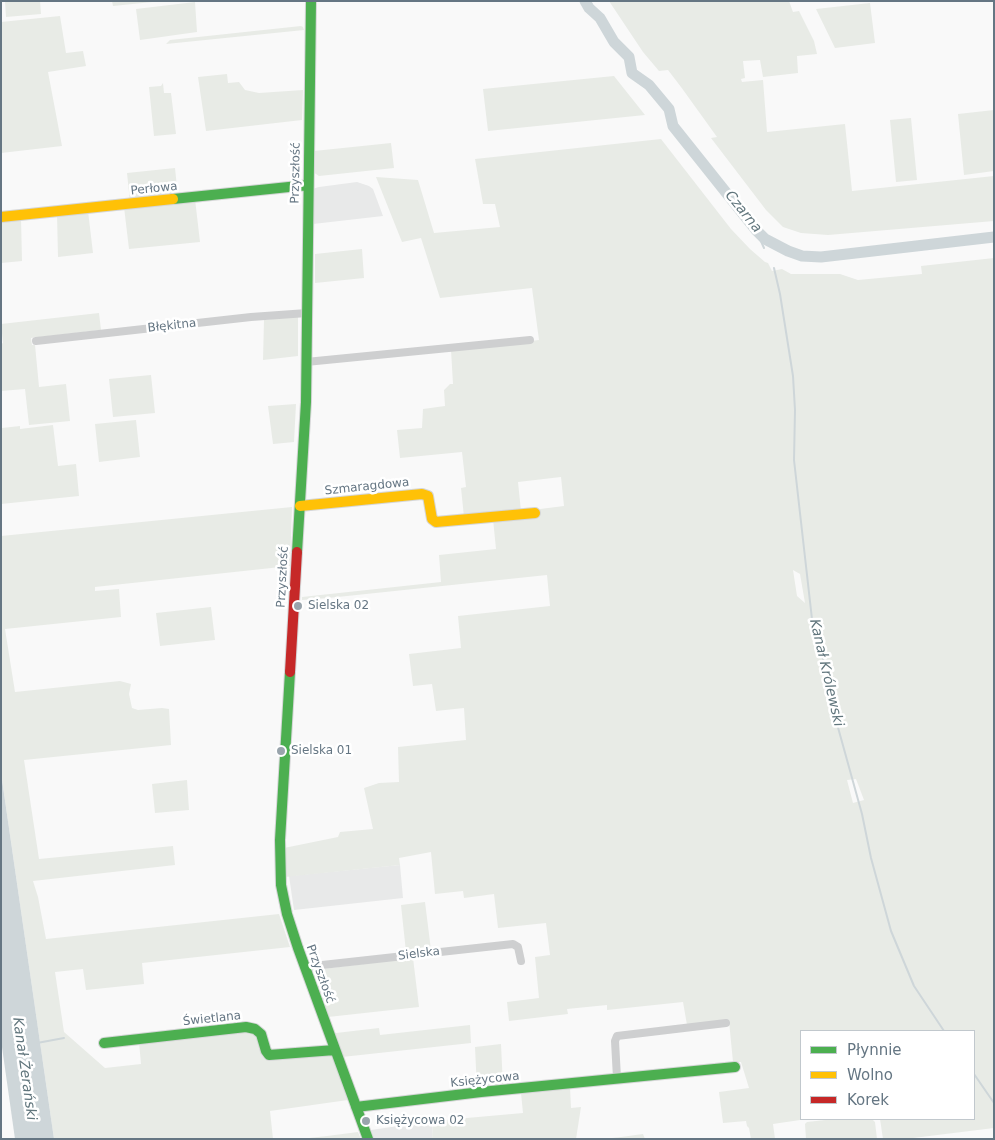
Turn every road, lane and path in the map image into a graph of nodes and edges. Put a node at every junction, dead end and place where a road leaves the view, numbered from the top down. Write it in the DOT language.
graph roads {
  1 [pos="311,1"];
  2 [pos="308,185"];
  3 [pos="1,217"];
  4 [pos="307,313"];
  5 [pos="530,340"];
  6 [pos="36,341"];
  7 [pos="306,362"];
  8 [pos="300,506"];
  9 [pos="535,513"];
  10 [pos="521,961"];
  11 [pos="304,967"];
  12 [pos="726,1023"];
  13 [pos="104,1043"];
  14 [pos="335,1050"];
  15 [pos="735,1066"];
  16 [pos="617,1078"];
  17 [pos="356,1107"];
  18 [pos="368,1139"];
  1 -- 2 [label="street, Przyszłość"];
  2 -- 3 [label="street, Perłowa"];
  2 -- 4 [label="street, Przyszłość"];
  4 -- 6 [label="street, Błękitna"];
  4 -- 7 [label="street, Przyszłość"];
  5 -- 7 [label="street"];
  7 -- 8 [label="street, Przyszłość"];
  8 -- 9 [label="street, Szmaragdowa"];
  8 -- 11 [label="street, Przyszłość"];
  10 -- 11 [label="street, Sielska"];
  11 -- 14 [label="street, Przyszłość"];
  12 -- 16 [label="street"];
  13 -- 14 [label="street, Świetlana"];
  14 -- 17 [label="street, Przyszłość"];
  15 -- 16 [label="street, Księżycowa"];
  16 -- 17 [label="street, Księżycowa"];
  17 -- 18 [label="street, Przyszłość"];
}
